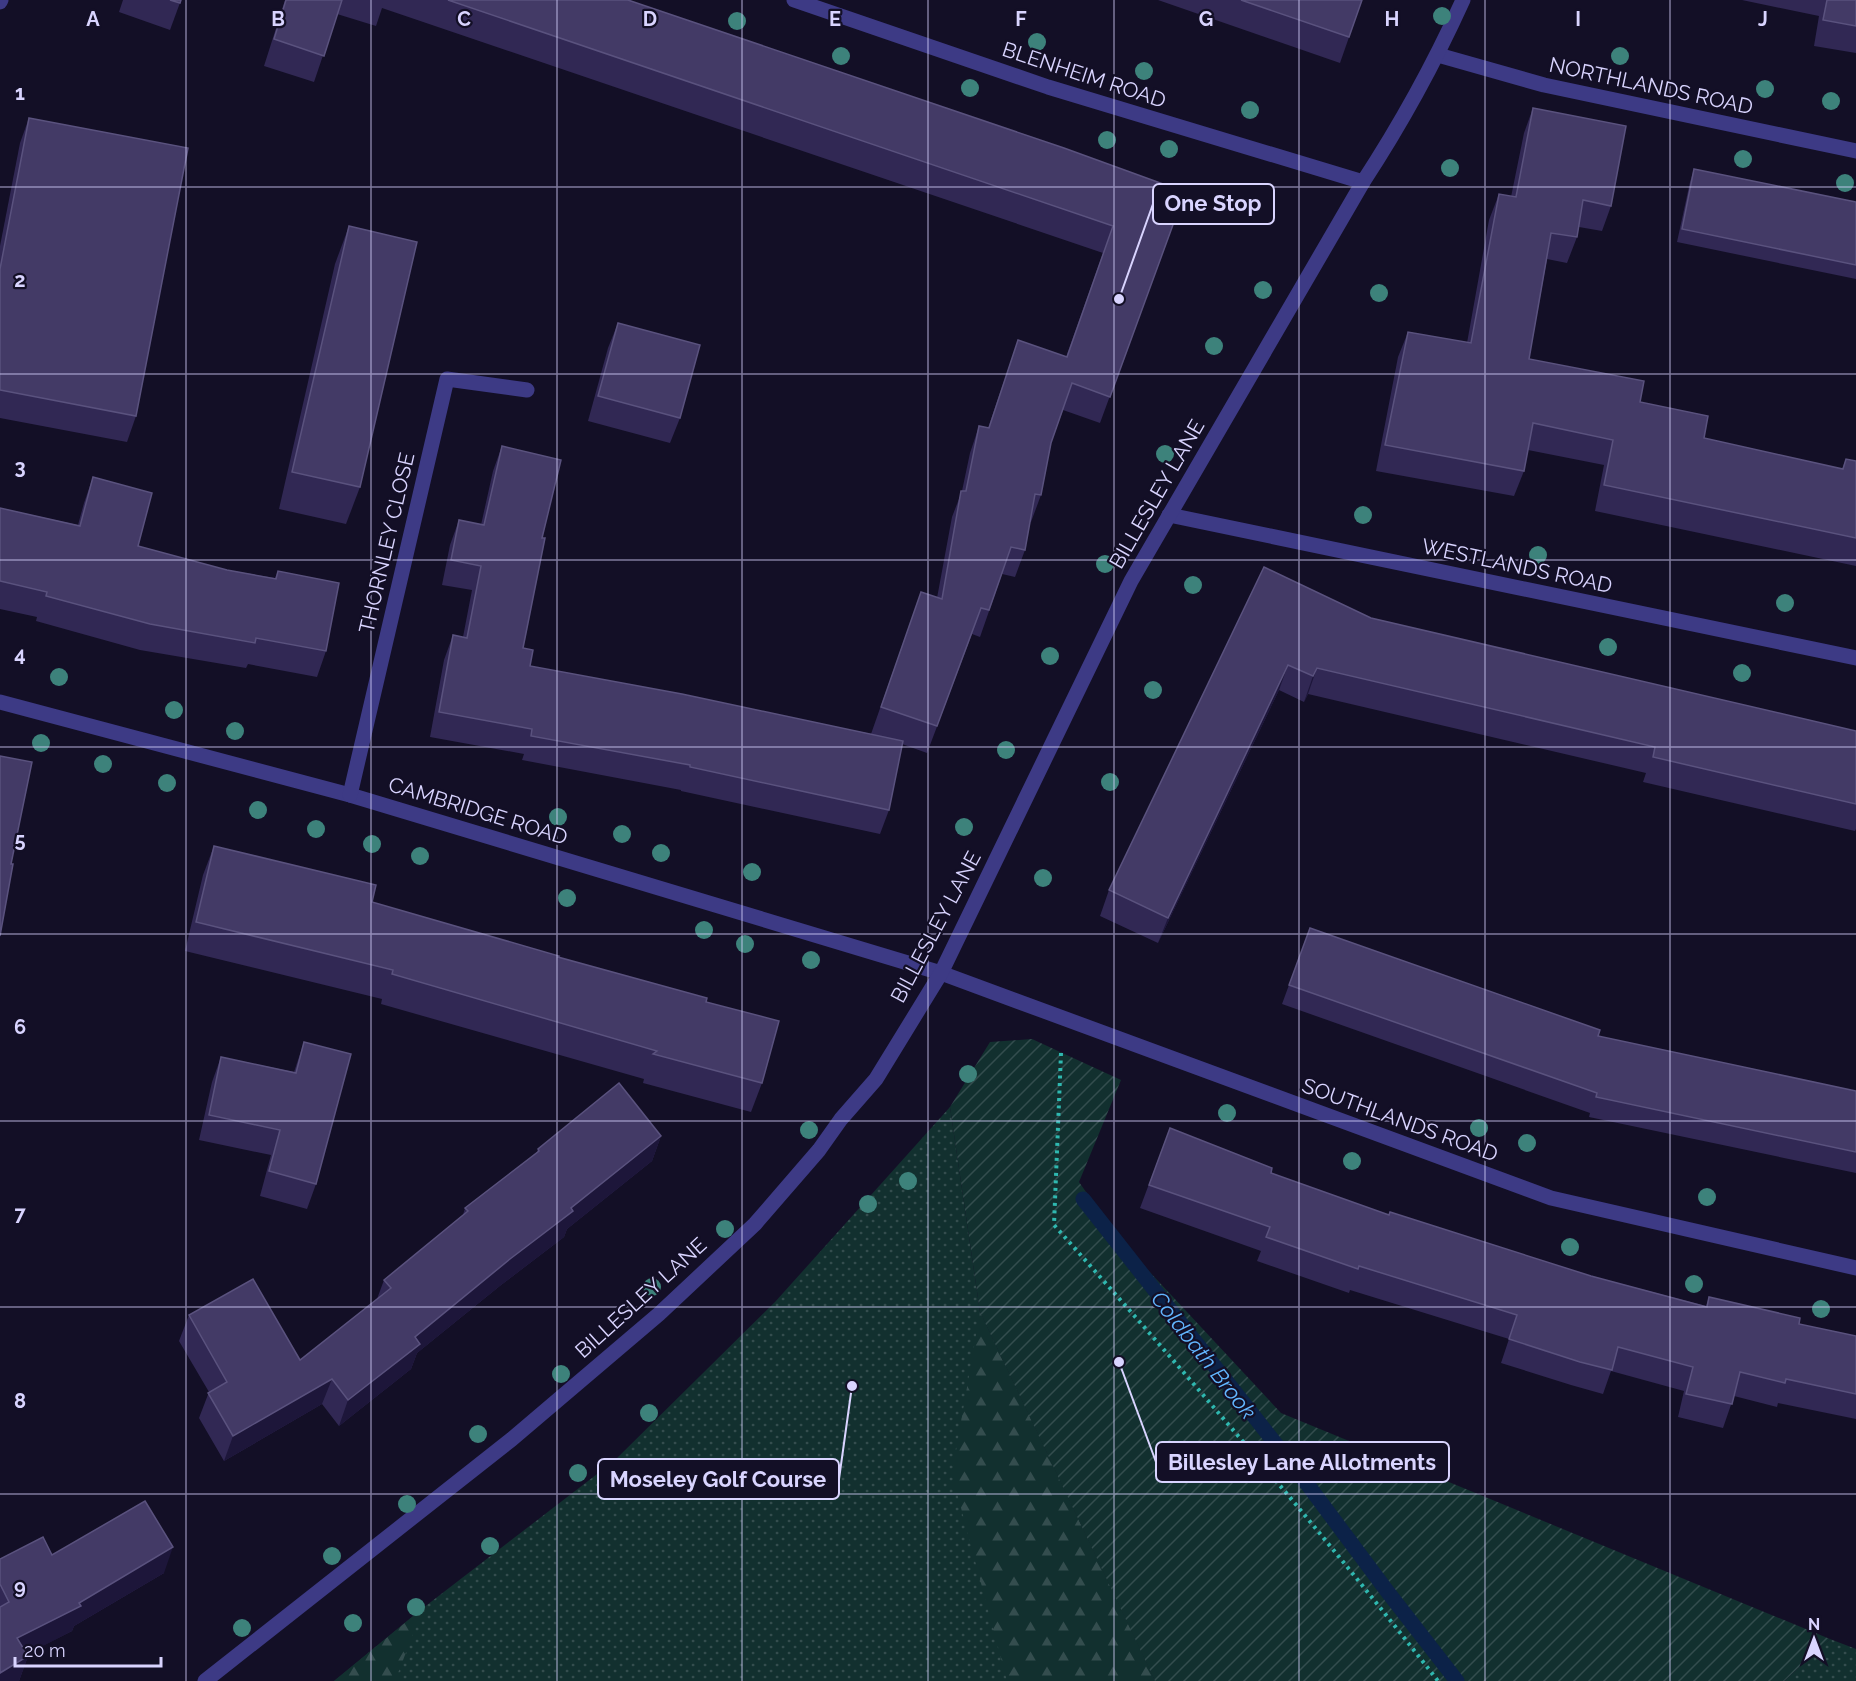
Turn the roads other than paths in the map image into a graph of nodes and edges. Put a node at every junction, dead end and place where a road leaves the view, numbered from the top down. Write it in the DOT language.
graph roads {
  1 [pos="794,0"];
  2 [pos="1463,0"];
  3 [pos="1438,55"];
  4 [pos="1856,151"];
  5 [pos="1363,182"];
  6 [pos="527,390"];
  7 [pos="1169,515"];
  8 [pos="1856,658"];
  9 [pos="0,702"];
  10 [pos="350,795"];
  11 [pos="941,973"];
  12 [pos="1856,1268"];
  13 [pos="205,1681"];
  1 -- 5 [label="street, BLENHEIM ROAD"];
  2 -- 3 [label="street, BILLESLEY LANE"];
  3 -- 4 [label="street, NORTHLANDS ROAD"];
  3 -- 5 [label="street, BILLESLEY LANE"];
  5 -- 7 [label="street, BILLESLEY LANE"];
  6 -- 10 [label="street, THORNLEY CLOSE"];
  7 -- 8 [label="street, WESTLANDS ROAD"];
  7 -- 11 [label="street, BILLESLEY LANE"];
  9 -- 10 [label="street, CAMBRIDGE ROAD"];
  10 -- 11 [label="street, CAMBRIDGE ROAD"];
  11 -- 12 [label="street, SOUTHLANDS ROAD"];
  11 -- 13 [label="street, BILLESLEY LANE"];
}
